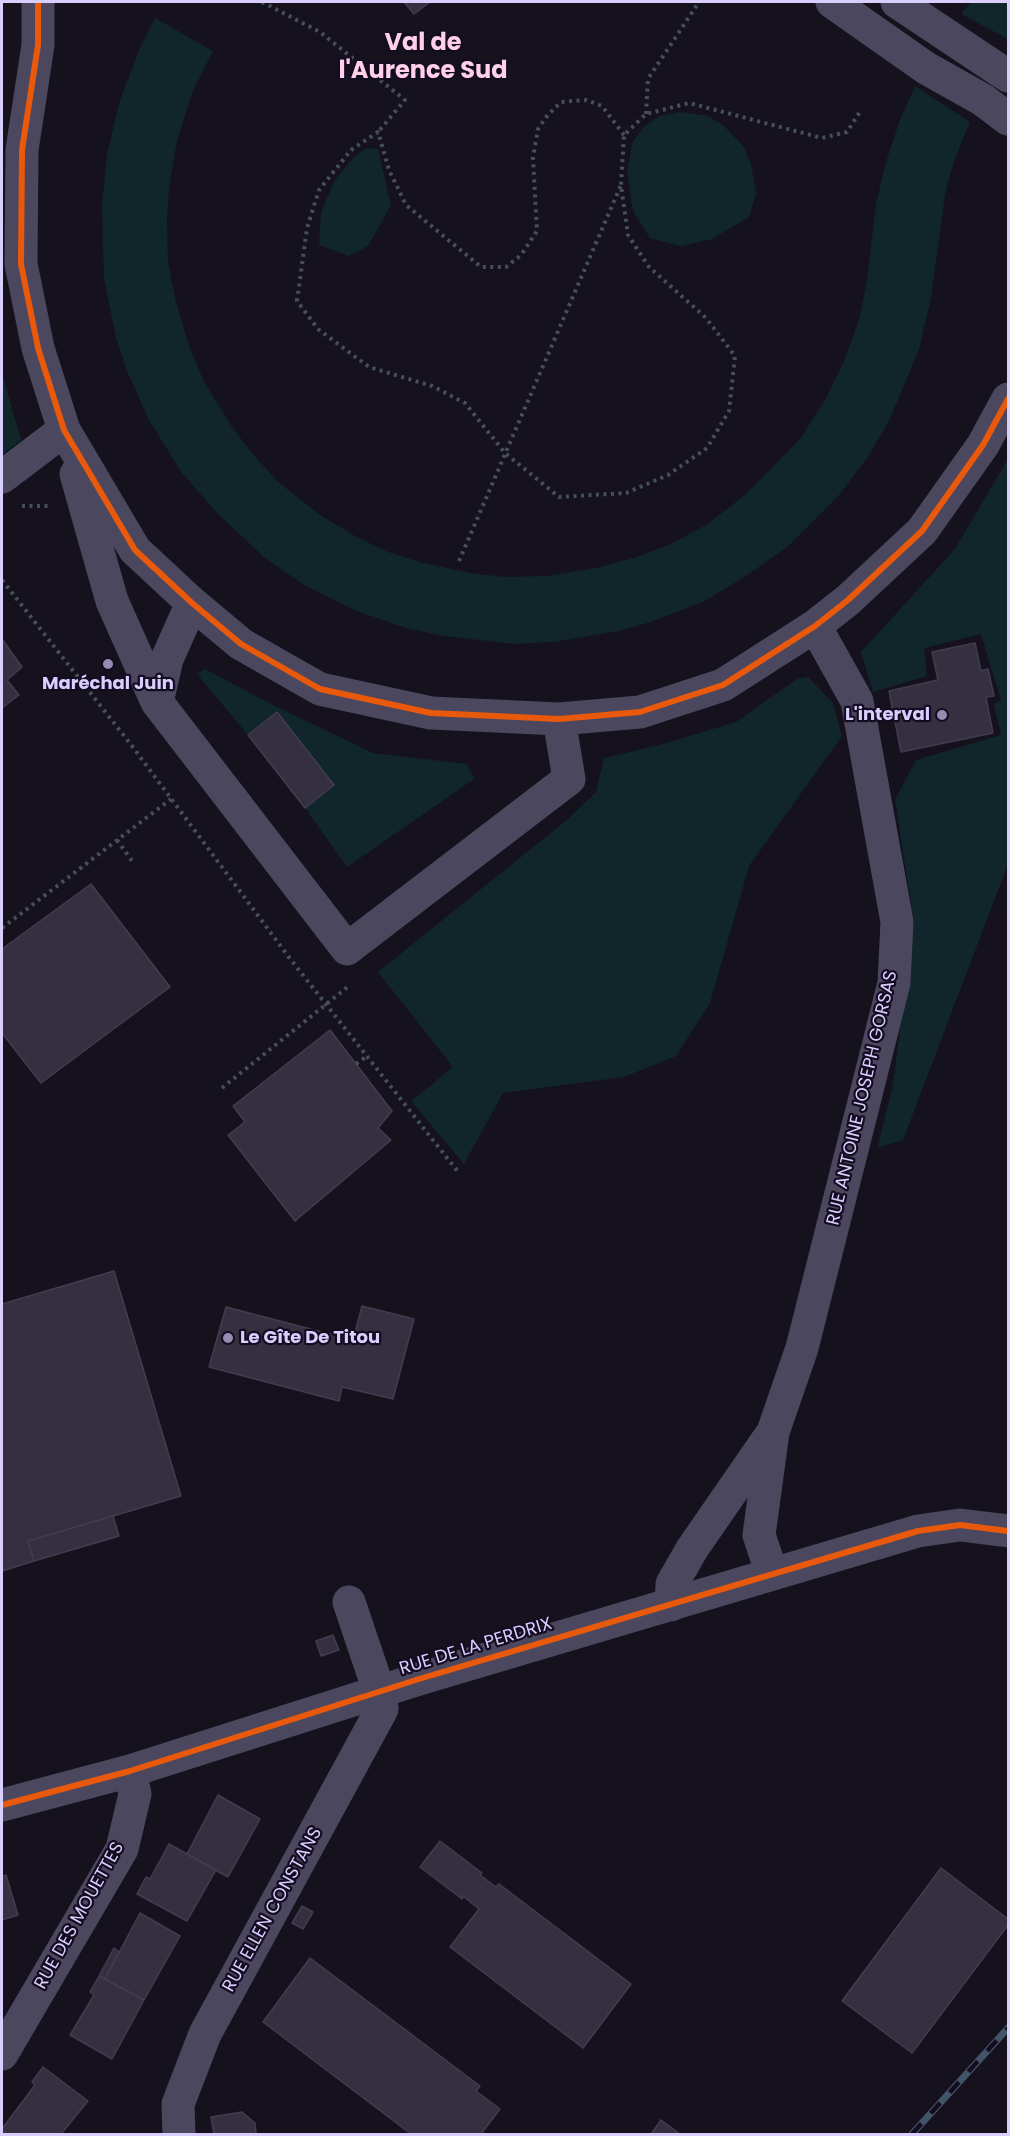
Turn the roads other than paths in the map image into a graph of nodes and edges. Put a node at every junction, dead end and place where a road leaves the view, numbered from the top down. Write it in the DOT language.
graph roads {
  1 [pos="38,2"];
  2 [pos="832,2"];
  3 [pos="897,2"];
  4 [pos="1005,74"];
  5 [pos="996,110"];
  6 [pos="1008,399"];
  7 [pos="64,430"];
  8 [pos="2,477"];
  9 [pos="192,603"];
  10 [pos="814,626"];
  11 [pos="157,702"];
  12 [pos="559,719"];
  13 [pos="773,1432"];
  14 [pos="1008,1531"];
  15 [pos="772,1574"];
  16 [pos="349,1602"];
  17 [pos="671,1605"];
  18 [pos="379,1691"];
  19 [pos="129,1771"];
  20 [pos="2,1805"];
  21 [pos="2,2054"];
  22 [pos="179,2134"];
  1 -- 7 [label="street"];
  2 -- 5 [label="street"];
  3 -- 4 [label="street"];
  6 -- 10 [label="street"];
  7 -- 8 [label="street"];
  7 -- 9 [label="street"];
  7 -- 11 [label="street"];
  9 -- 11 [label="street"];
  9 -- 12 [label="street"];
  10 -- 12 [label="street"];
  10 -- 13 [label="street, RUE ANTOINE JOSEPH GORSAS"];
  11 -- 12 [label="street"];
  13 -- 15 [label="street, RUE ANTOINE JOSEPH GORSAS"];
  13 -- 17 [label="street, RUE ANTOINE JOSEPH GORSAS"];
  14 -- 15 [label="street, RUE DE LA PERDRIX"];
  15 -- 17 [label="street, RUE DE LA PERDRIX"];
  16 -- 18 [label="street"];
  17 -- 18 [label="street, RUE DE LA PERDRIX"];
  18 -- 19 [label="street, RUE DE LA PERDRIX"];
  18 -- 22 [label="street, RUE ELLEN CONSTANS"];
  19 -- 20 [label="street, RUE DE LA PERDRIX"];
  19 -- 21 [label="street, RUE DES MOUETTES"];
}
